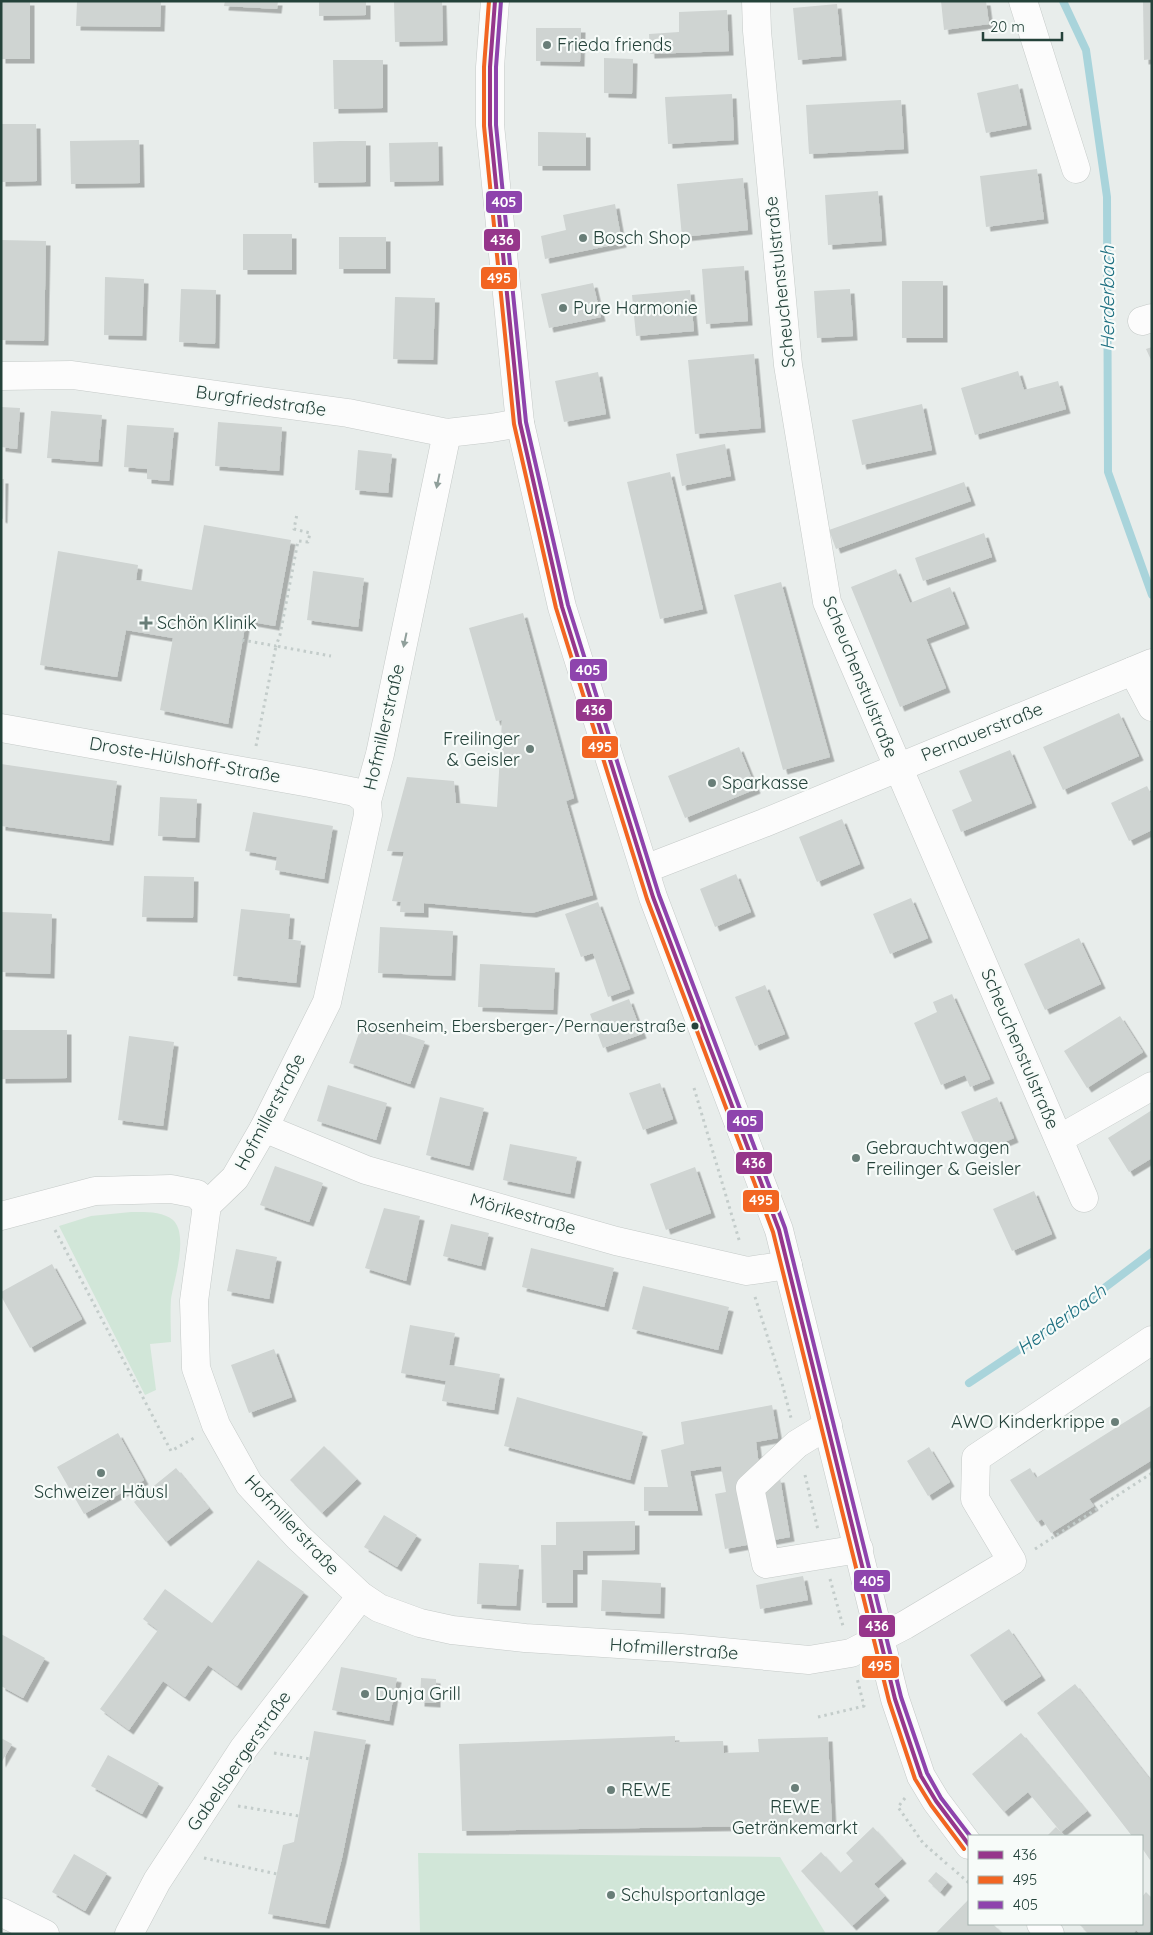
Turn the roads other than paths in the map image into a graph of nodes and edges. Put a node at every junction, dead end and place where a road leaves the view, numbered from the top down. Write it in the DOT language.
graph roads {
  1 [pos="495,1"];
  2 [pos="756,1"];
  3 [pos="1023,1"];
  4 [pos="1076,169"];
  5 [pos="1,376"];
  6 [pos="520,423"];
  7 [pos="447,433"];
  8 [pos="1145,666"];
  9 [pos="1152,707"];
  10 [pos="1,728"];
  11 [pos="897,767"];
  12 [pos="367,800"];
  13 [pos="645,869"];
  14 [pos="1152,1086"];
  15 [pos="264,1128"];
  16 [pos="1059,1139"];
  17 [pos="1084,1198"];
  18 [pos="207,1205"];
  19 [pos="1,1216"];
  20 [pos="788,1265"];
  21 [pos="1152,1340"];
  22 [pos="828,1425"];
  23 [pos="859,1549"];
  24 [pos="361,1596"];
  25 [pos="880,1637"];
  26 [pos="968,1844"];
  27 [pos="1,1912"];
  28 [pos="45,1934"];
  29 [pos="129,1934"];
  1 -- 6 [label="street"];
  2 -- 11 [label="street, Scheuchenstulstraße"];
  3 -- 4 [label="street"];
  5 -- 7 [label="street, Burgfriedstraße"];
  6 -- 7 [label="street, Burgfriedstraße"];
  6 -- 13 [label="street"];
  7 -- 12 [label="street, Hofmillerstraße, one-way"];
  8 -- 9 [label="street"];
  8 -- 11 [label="street, Pernauerstraße"];
  10 -- 12 [label="street, Droste-Hülshoff-Straße"];
  11 -- 13 [label="street, Pernauerstraße"];
  11 -- 16 [label="street, Scheuchenstulstraße"];
  12 -- 15 [label="street, Hofmillerstraße"];
  13 -- 20 [label="street"];
  14 -- 16 [label="street"];
  15 -- 18 [label="street, Hofmillerstraße"];
  15 -- 20 [label="street, Mörikestraße"];
  16 -- 17 [label="street, Scheuchenstulstraße"];
  18 -- 19 [label="street"];
  18 -- 24 [label="street, Hofmillerstraße"];
  20 -- 22 [label="street"];
  21 -- 25 [label="street, Hofmillerstraße"];
  22 -- 23 [label="street"];
  22 -- 23 [label="street"];
  23 -- 25 [label="street"];
  24 -- 25 [label="street, Hofmillerstraße"];
  24 -- 29 [label="street, Gabelsbergerstraße"];
  25 -- 26 [label="street"];
  27 -- 28 [label="street"];
}
